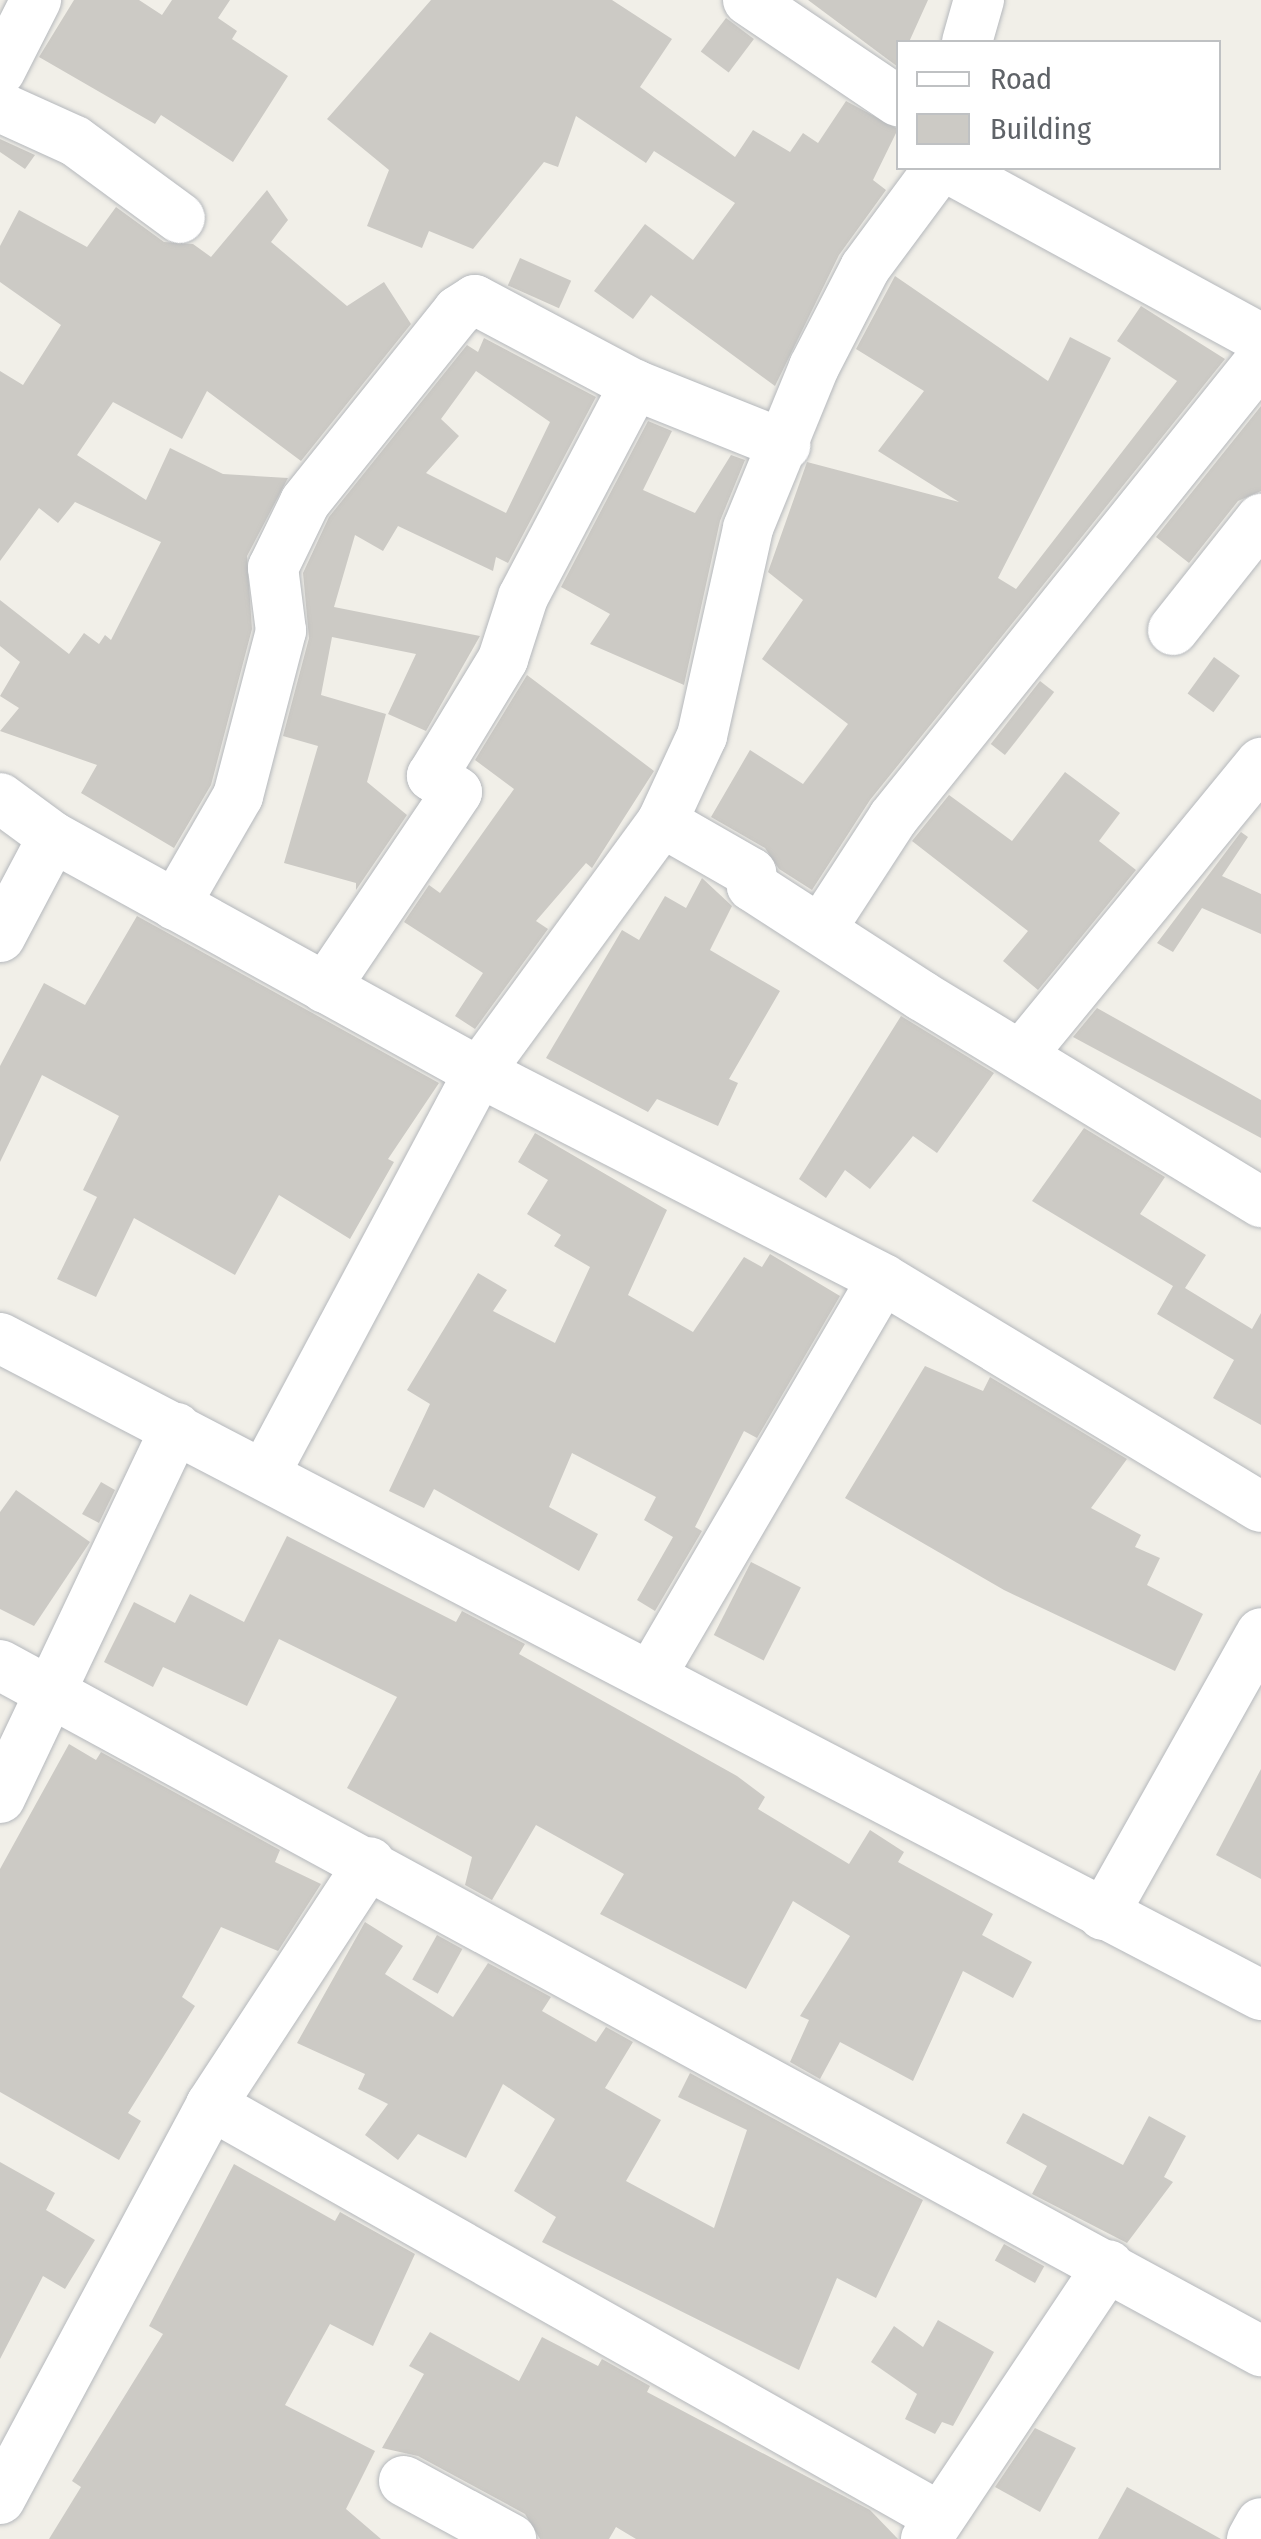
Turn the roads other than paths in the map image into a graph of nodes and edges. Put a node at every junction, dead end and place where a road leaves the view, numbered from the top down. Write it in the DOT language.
graph roads {
  1 [pos="36,0"];
  2 [pos="748,0"];
  3 [pos="979,0"];
  4 [pos="967,40"];
  5 [pos="0,71"];
  6 [pos="896,100"];
  7 [pos="0,106"];
  8 [pos="938,170"];
  9 [pos="952,170"];
  10 [pos="180,218"];
  11 [pos="1261,338"];
  12 [pos="1261,360"];
  13 [pos="635,385"];
  14 [pos="786,445"];
  15 [pos="1261,519"];
  16 [pos="1173,630"];
  17 [pos="1253,784"];
  18 [pos="0,798"];
  19 [pos="662,822"];
  20 [pos="53,838"];
  21 [pos="175,904"];
  22 [pos="821,928"];
  23 [pos="0,937"];
  24 [pos="325,988"];
  25 [pos="1022,1054"];
  26 [pos="479,1072"];
  27 [pos="1261,1202"];
  28 [pos="883,1279"];
  29 [pos="0,1338"];
  30 [pos="176,1428"];
  31 [pos="265,1474"];
  32 [pos="1261,1507"];
  33 [pos="1261,1634"];
  34 [pos="0,1665"];
  35 [pos="653,1672"];
  36 [pos="55,1696"];
  37 [pos="0,1798"];
  38 [pos="370,1862"];
  39 [pos="1104,1915"];
  40 [pos="1261,1995"];
  41 [pos="211,2106"];
  42 [pos="1109,2265"];
  43 [pos="1261,2351"];
  44 [pos="404,2481"];
  45 [pos="0,2500"];
  46 [pos="1261,2523"];
  47 [pos="932,2528"];
  48 [pos="510,2539"];
  49 [pos="1252,2539"];
  1 -- 5 [label="street"];
  2 -- 6 [label="street"];
  3 -- 4 [label="street"];
  7 -- 10 [label="street"];
  8 -- 14 [label="street"];
  9 -- 11 [label="street"];
  12 -- 22 [label="street"];
  13 -- 14 [label="street"];
  13 -- 21 [label="street"];
  13 -- 24 [label="street"];
  14 -- 19 [label="street"];
  15 -- 16 [label="street"];
  17 -- 25 [label="street"];
  18 -- 20 [label="street"];
  19 -- 22 [label="street"];
  19 -- 26 [label="street"];
  20 -- 21 [label="street"];
  20 -- 23 [label="street"];
  21 -- 24 [label="street"];
  22 -- 25 [label="street"];
  24 -- 26 [label="street"];
  25 -- 27 [label="street"];
  26 -- 28 [label="street"];
  26 -- 31 [label="street"];
  28 -- 32 [label="street"];
  28 -- 35 [label="street"];
  29 -- 30 [label="street"];
  30 -- 31 [label="street"];
  30 -- 36 [label="street"];
  31 -- 35 [label="street"];
  33 -- 39 [label="street"];
  34 -- 36 [label="street"];
  35 -- 39 [label="street"];
  36 -- 37 [label="street"];
  36 -- 38 [label="street"];
  38 -- 41 [label="street"];
  38 -- 42 [label="street"];
  39 -- 40 [label="street"];
  41 -- 45 [label="street"];
  41 -- 47 [label="street"];
  42 -- 43 [label="street"];
  42 -- 47 [label="street"];
  44 -- 48 [label="street"];
  46 -- 49 [label="street"];
}
